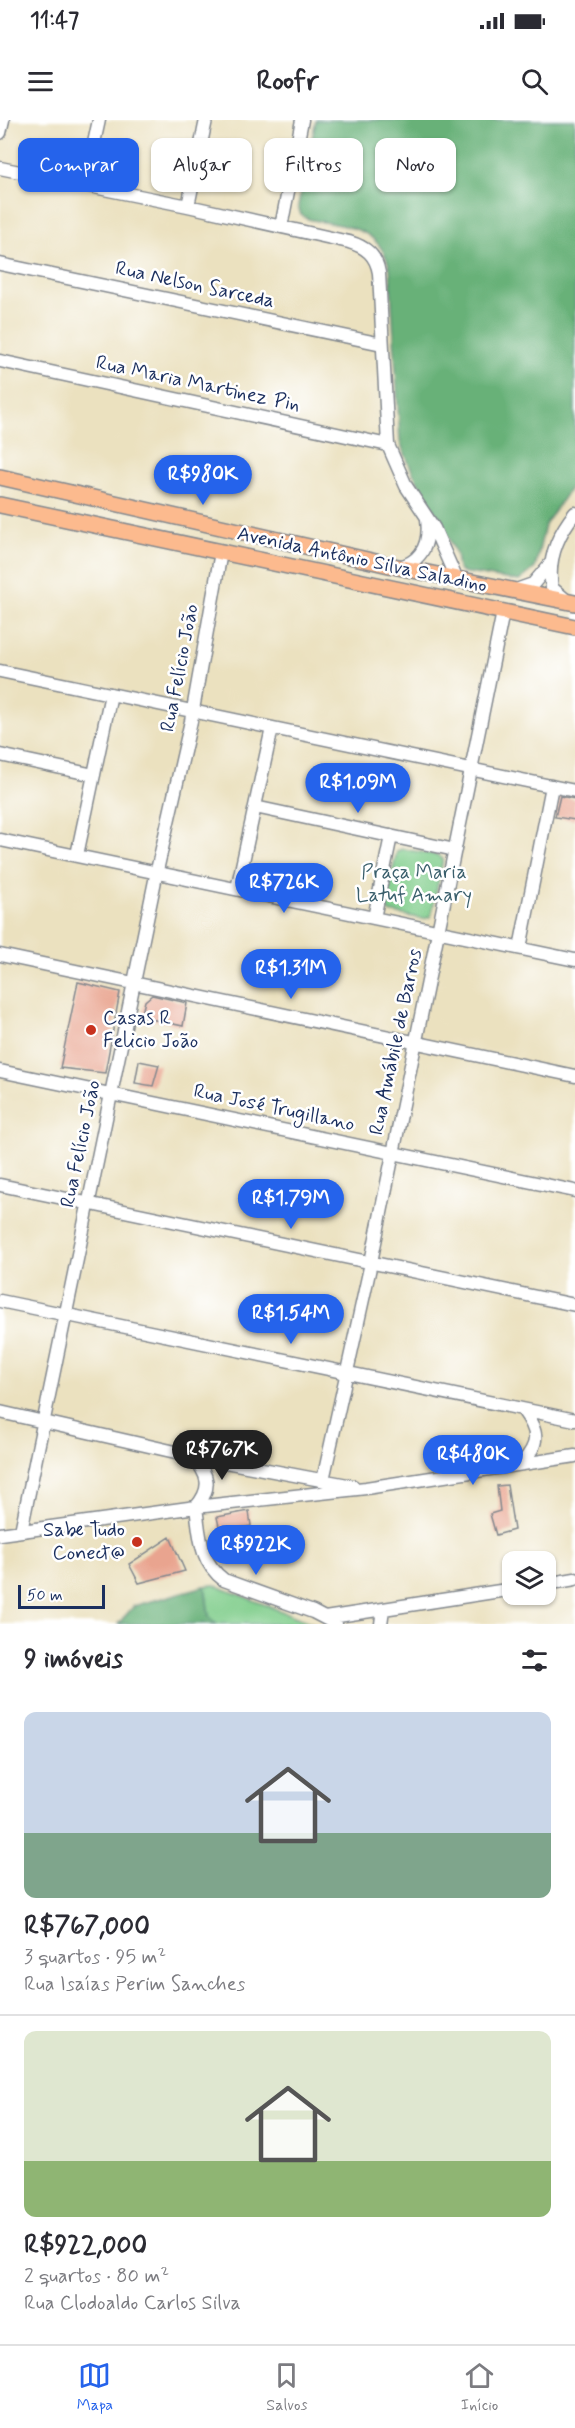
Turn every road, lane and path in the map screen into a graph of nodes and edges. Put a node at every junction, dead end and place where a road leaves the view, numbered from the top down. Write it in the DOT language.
graph roads {
  1 [pos="3,120"];
  2 [pos="99,120"];
  3 [pos="206,120"];
  4 [pos="302,120"];
  5 [pos="0,134"];
  6 [pos="95,138"];
  7 [pos="0,168"];
  8 [pos="18,171"];
  9 [pos="122,192"];
  10 [pos="188,206"];
  11 [pos="281,227"];
  12 [pos="0,264"];
  13 [pos="382,344"];
  14 [pos="0,361"];
  15 [pos="388,445"];
  16 [pos="0,477"];
  17 [pos="0,505"];
  18 [pos="575,513"];
  19 [pos="427,518"];
  20 [pos="221,552"];
  21 [pos="344,555"];
  22 [pos="552,560"];
  23 [pos="398,567"];
  24 [pos="456,578"];
  25 [pos="515,590"];
  26 [pos="571,602"];
  27 [pos="503,612"];
  28 [pos="575,627"];
  29 [pos="0,671"];
  30 [pos="111,694"];
  31 [pos="192,711"];
  32 [pos="272,728"];
  33 [pos="0,755"];
  34 [pos="472,770"];
  35 [pos="94,775"];
  36 [pos="552,786"];
  37 [pos="575,791"];
  38 [pos="255,807"];
  39 [pos="391,836"];
  40 [pos="0,840"];
  41 [pos="455,850"];
  42 [pos="76,855"];
  43 [pos="157,873"];
  44 [pos="237,889"];
  45 [pos="374,918"];
  46 [pos="438,931"];
  47 [pos="520,948"];
  48 [pos="0,956"];
  49 [pos="575,960"];
  50 [pos="134,982"];
  51 [pos="416,1041"];
  52 [pos="0,1071"];
  53 [pos="575,1076"];
  54 [pos="112,1095"];
  55 [pos="393,1153"];
  56 [pos="0,1185"];
  57 [pos="575,1191"];
  58 [pos="89,1204"];
  59 [pos="371,1262"];
  60 [pos="0,1301"];
  61 [pos="575,1305"];
  62 [pos="66,1314"];
  63 [pos="348,1372"];
  64 [pos="524,1410"];
  65 [pos="0,1412"];
  66 [pos="575,1420"];
  67 [pos="44,1421"];
  68 [pos="193,1456"];
  69 [pos="575,1456"];
  70 [pos="522,1463"];
  71 [pos="294,1474"];
  72 [pos="323,1480"];
  73 [pos="366,1488"];
  74 [pos="285,1497"];
  75 [pos="196,1507"];
  76 [pos="21,1532"];
  77 [pos="0,1534"];
  78 [pos="575,1579"];
  79 [pos="556,1582"];
  80 [pos="502,1591"];
  81 [pos="383,1609"];
  82 [pos="330,1621"];
  83 [pos="381,1624"];
  1 -- 5 [label="street"];
  2 -- 6 [label="street"];
  3 -- 10 [label="street"];
  4 -- 11 [label="street"];
  7 -- 8 [label="street"];
  9 -- 10 [label="street"];
  10 -- 11 [label="street"];
  11 -- 13 [label="street"];
  12 -- 13 [label="street, Rua Nelson Sarceda"];
  13 -- 15 [label="street"];
  14 -- 15 [label="street, Rua Maria Martinez Pin"];
  15 -- 19 [label="street"];
  16 -- 21 [label="main road"];
  17 -- 20 [label="main road, Avenida Antônio Silva Saladino"];
  18 -- 22 [label="street"];
  19 -- 23 [label="street"];
  19 -- 24 [label="street"];
  20 -- 21 [label="main road"];
  20 -- 27 [label="main road, Avenida Antônio Silva Saladino"];
  20 -- 31 [label="street, Rua Felício João"];
  21 -- 23 [label="main road, Avenida Antônio Silva Saladino"];
  22 -- 25 [label="street"];
  22 -- 26 [label="street"];
  23 -- 24 [label="main road, Avenida Antônio Silva Saladino"];
  24 -- 25 [label="main road, Avenida Antônio Silva Saladino"];
  25 -- 26 [label="main road, Avenida Antônio Silva Saladino"];
  27 -- 28 [label="main road, Avenida Antônio Silva Saladino"];
  27 -- 34 [label="street, Rua Amábile de Barros"];
  29 -- 30 [label="street"];
  30 -- 31 [label="street"];
  30 -- 35 [label="street"];
  31 -- 32 [label="street"];
  31 -- 43 [label="street, Rua Felício João"];
  32 -- 34 [label="street"];
  32 -- 38 [label="street"];
  33 -- 35 [label="street"];
  34 -- 36 [label="street"];
  34 -- 41 [label="street, Rua Amábile de Barros"];
  35 -- 42 [label="street"];
  36 -- 37 [label="street"];
  36 -- 47 [label="street"];
  38 -- 39 [label="street"];
  38 -- 44 [label="street"];
  39 -- 41 [label="street"];
  39 -- 45 [label="street"];
  40 -- 42 [label="street"];
  41 -- 46 [label="street, Rua Amábile de Barros"];
  42 -- 43 [label="street"];
  43 -- 44 [label="street"];
  43 -- 50 [label="street, Rua Felício João"];
  44 -- 45 [label="street"];
  45 -- 46 [label="street"];
  46 -- 47 [label="street"];
  46 -- 51 [label="street, Rua Amábile de Barros"];
  47 -- 49 [label="street"];
  48 -- 50 [label="street"];
  50 -- 51 [label="street"];
  50 -- 54 [label="street, Rua Felício João"];
  51 -- 53 [label="street"];
  51 -- 55 [label="street, Rua Amábile de Barros"];
  52 -- 54 [label="street, Rua José Trugillano"];
  54 -- 55 [label="street, Rua José Trugillano"];
  54 -- 58 [label="street, Rua Felício João"];
  55 -- 57 [label="street, Rua José Trugillano"];
  55 -- 59 [label="street, Rua Amábile de Barros"];
  56 -- 58 [label="street"];
  58 -- 59 [label="street"];
  58 -- 62 [label="street, Rua Felício João"];
  59 -- 61 [label="street"];
  59 -- 63 [label="street, Rua Amábile de Barros"];
  60 -- 62 [label="street"];
  62 -- 63 [label="street"];
  62 -- 67 [label="street, Rua Felício João"];
  63 -- 64 [label="street"];
  63 -- 72 [label="street, Rua Amábile de Barros"];
  64 -- 66 [label="street"];
  64 -- 70 [label="street"];
  65 -- 67 [label="street"];
  67 -- 68 [label="street"];
  67 -- 76 [label="street, Rua Felício João"];
  68 -- 71 [label="street"];
  68 -- 75 [label="street"];
  69 -- 70 [label="street"];
  70 -- 73 [label="street"];
  71 -- 72 [label="street"];
  71 -- 74 [label="street"];
  72 -- 73 [label="street"];
  73 -- 74 [label="street"];
  74 -- 75 [label="street"];
  75 -- 76 [label="street"];
  75 -- 82 [label="street"];
  76 -- 77 [label="street"];
  78 -- 79 [label="street"];
  80 -- 81 [label="street"];
  81 -- 82 [label="street"];
  81 -- 83 [label="street"];
}
